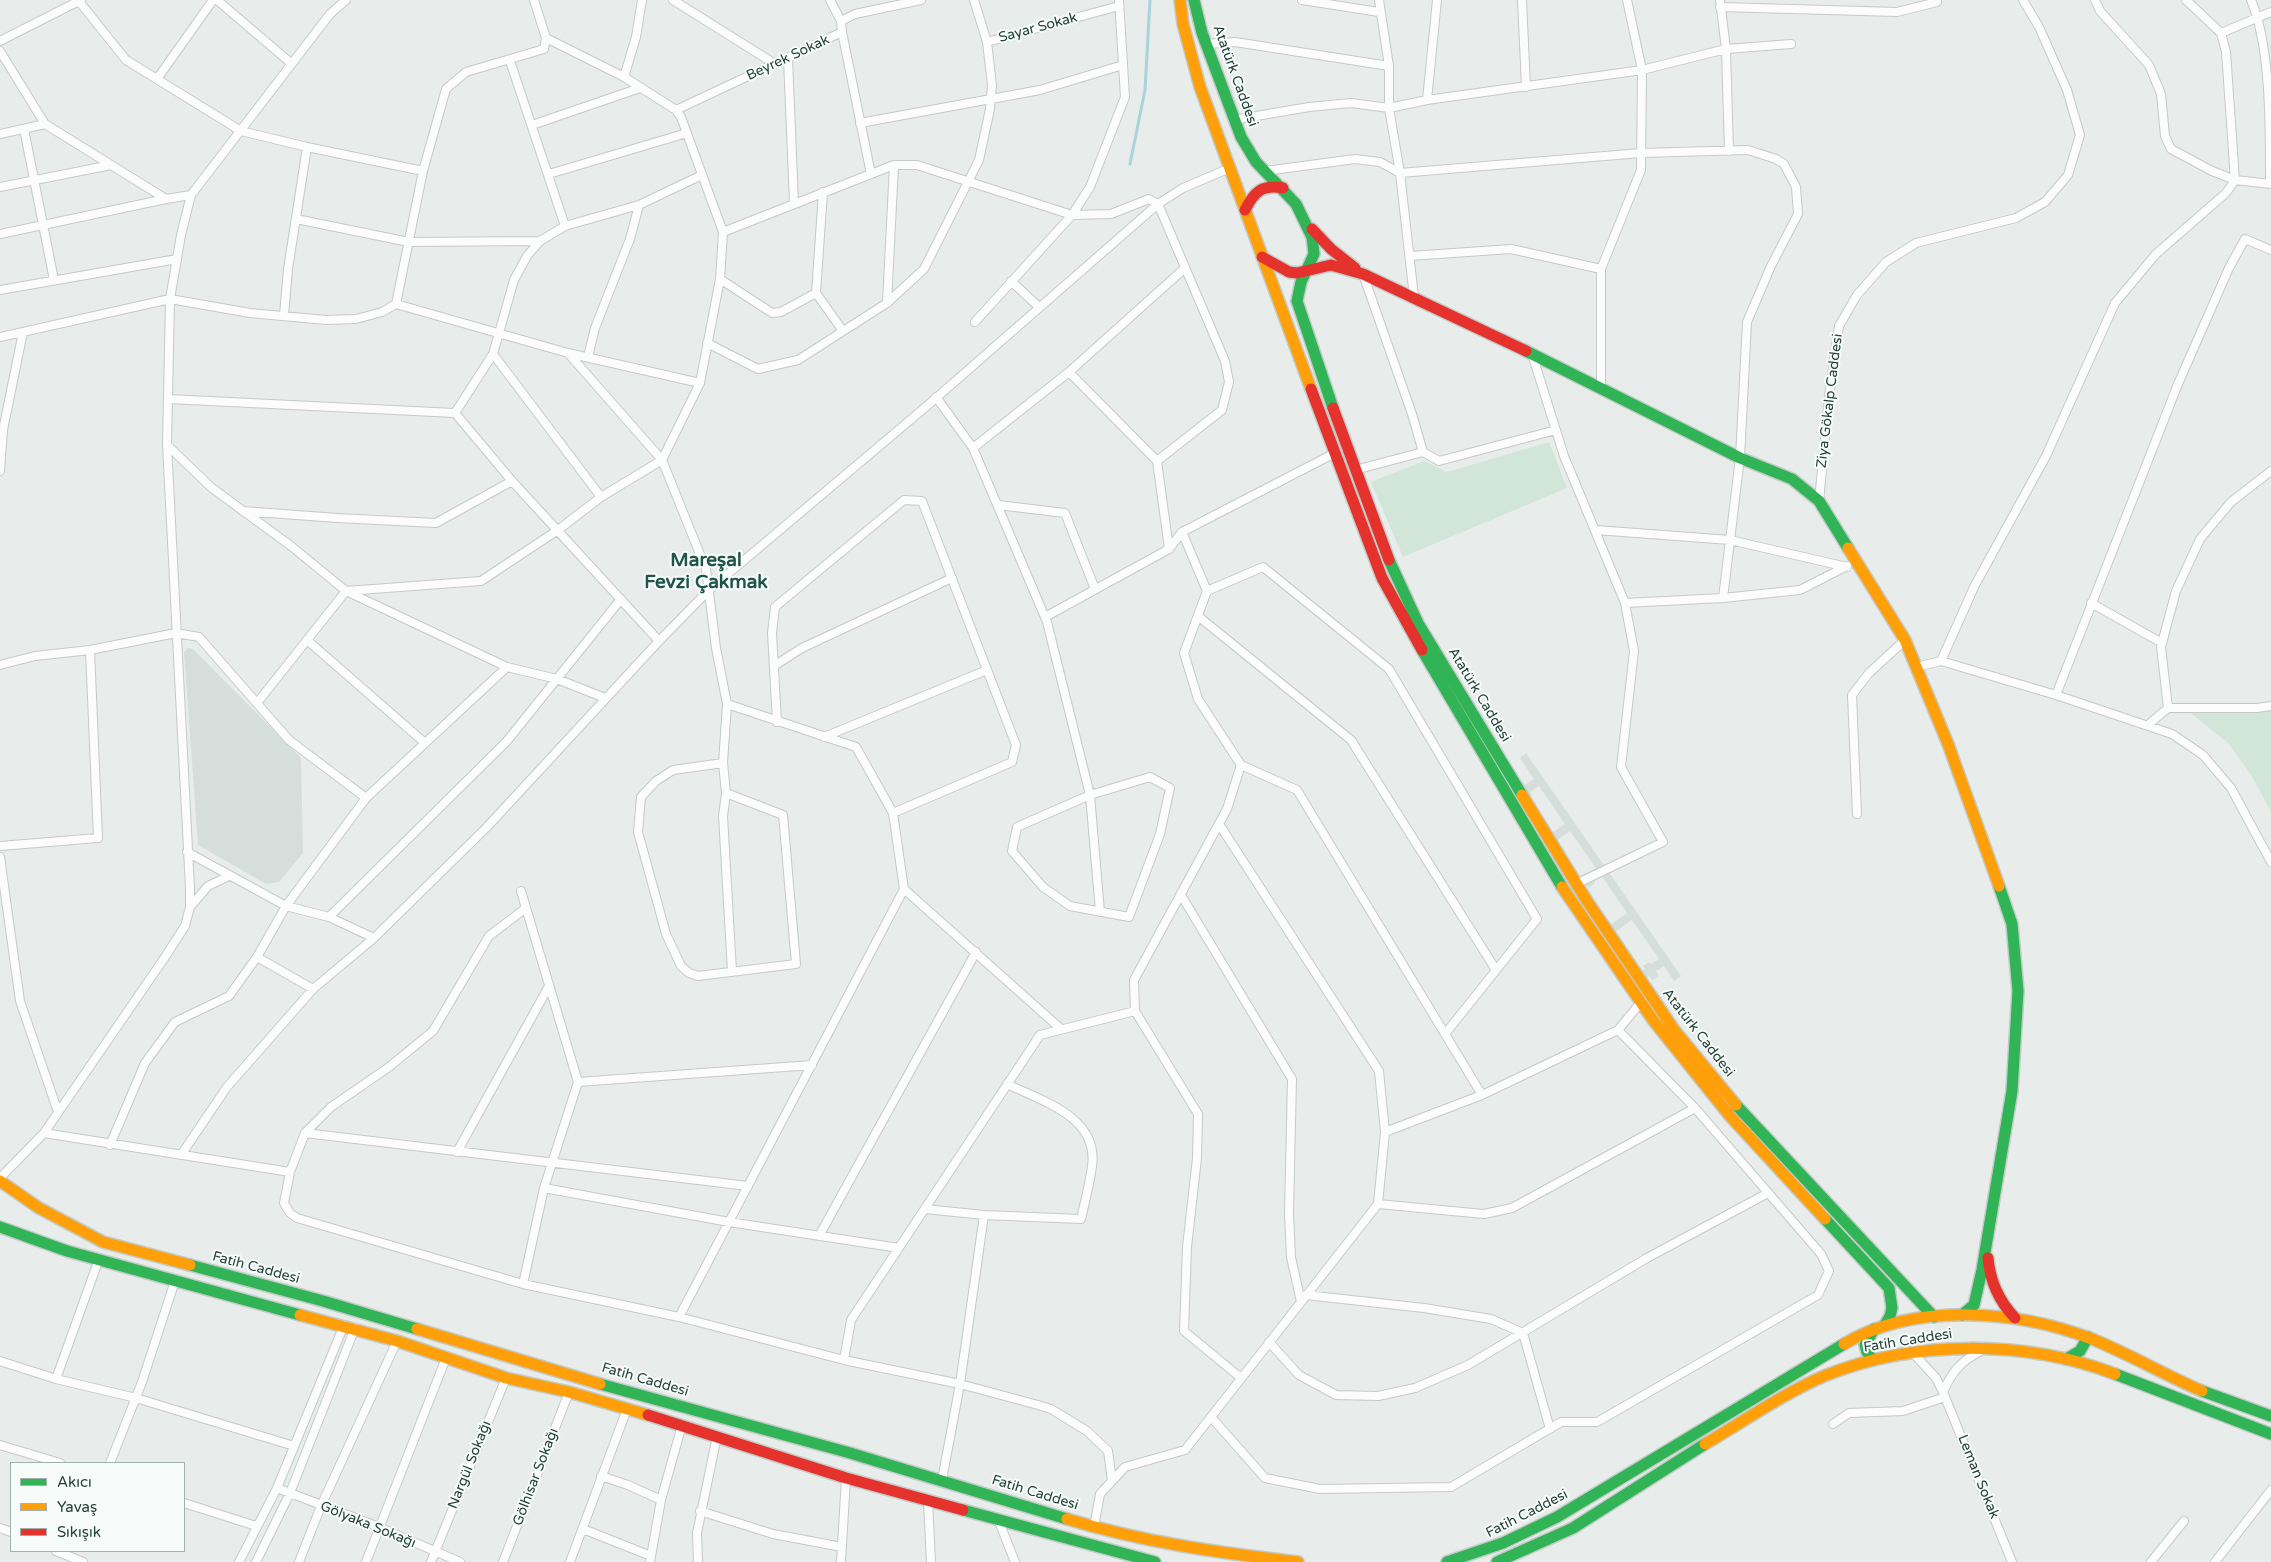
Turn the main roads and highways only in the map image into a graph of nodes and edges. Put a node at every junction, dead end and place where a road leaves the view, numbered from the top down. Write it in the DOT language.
graph roads {
  1 [pos="1180,0"];
  2 [pos="1194,0"];
  3 [pos="1283,188"];
  4 [pos="1246,210"];
  5 [pos="1308,225"];
  6 [pos="1262,257"];
  7 [pos="1306,271"];
  8 [pos="1363,274"];
  9 [pos="1645,999"];
  10 [pos="0,1180"];
  11 [pos="0,1227"];
  12 [pos="1987,1248"];
  13 [pos="1962,1315"];
  14 [pos="1934,1317"];
  15 [pos="2015,1318"];
  16 [pos="1880,1327"];
  17 [pos="2088,1337"];
  18 [pos="2066,1359"];
  19 [pos="1873,1360"];
  20 [pos="2271,1416"];
  21 [pos="2271,1434"];
  22 [pos="1155,1562"];
  23 [pos="1298,1562"];
  24 [pos="1446,1562"];
  25 [pos="1497,1562"];
  1 -- 4 [label="main road, Atatürk Caddesi"];
  2 -- 3 [label="main road, Atatürk Caddesi"];
  3 -- 4 [label="main road"];
  3 -- 5 [label="main road, Atatürk Caddesi"];
  4 -- 6 [label="main road, Atatürk Caddesi"];
  5 -- 7 [label="main road, Atatürk Caddesi"];
  5 -- 8 [label="main road"];
  6 -- 7 [label="main road"];
  6 -- 9 [label="main road, Atatürk Caddesi"];
  7 -- 8 [label="main road"];
  7 -- 9 [label="main road, Atatürk Caddesi"];
  8 -- 12 [label="main road"];
  9 -- 14 [label="main road, Atatürk Caddesi"];
  9 -- 16 [label="main road, Atatürk Caddesi"];
  10 -- 23 [label="main road, Fatih Caddesi"];
  11 -- 22 [label="main road"];
  12 -- 13 [label="main road"];
  12 -- 15 [label="main road"];
  13 -- 14 [label="main road, Fatih Caddesi"];
  13 -- 15 [label="main road, Fatih Caddesi"];
  14 -- 16 [label="main road, Fatih Caddesi"];
  15 -- 17 [label="main road, Fatih Caddesi"];
  16 -- 19 [label="main road, Atatürk Caddesi"];
  16 -- 24 [label="main road, Fatih Caddesi"];
  17 -- 18 [label="main road"];
  17 -- 20 [label="main road, Fatih Caddesi"];
  18 -- 19 [label="main road, Fatih Caddesi"];
  18 -- 21 [label="main road, Fatih Caddesi"];
  19 -- 25 [label="main road, Fatih Caddesi"];
}
